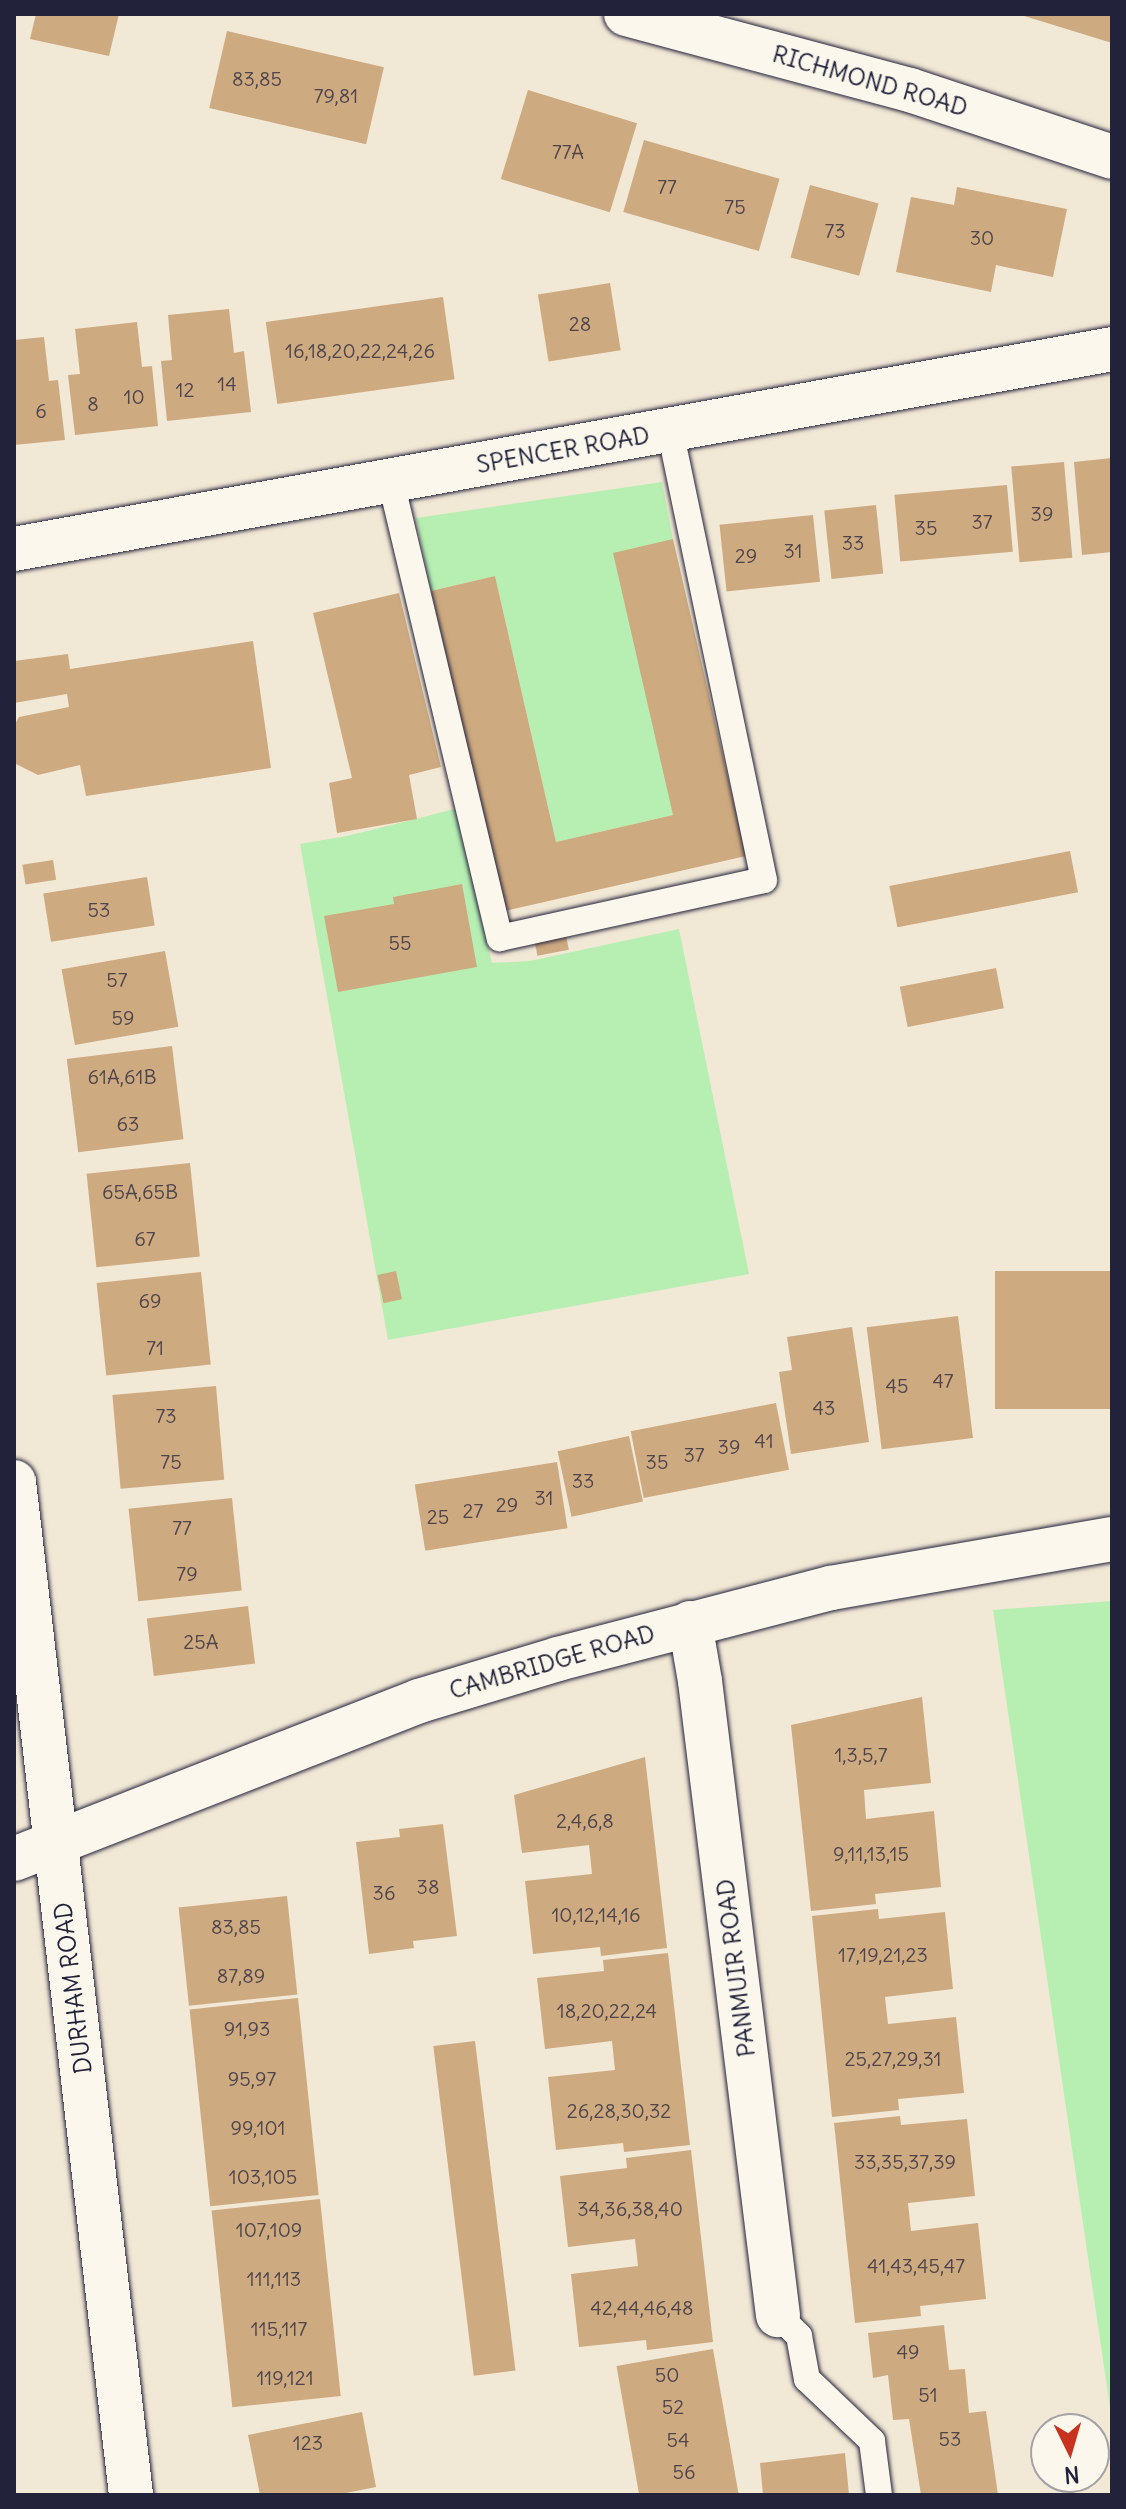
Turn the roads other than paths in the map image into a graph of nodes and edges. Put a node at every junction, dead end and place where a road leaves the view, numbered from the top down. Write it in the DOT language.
graph roads {
  1 [pos="626,14"];
  2 [pos="1112,157"];
  3 [pos="1112,349"];
  4 [pos="670,431"];
  5 [pos="391,482"];
  6 [pos="14,549"];
  7 [pos="14,1482"];
  8 [pos="1112,1539"];
  9 [pos="690,1623"];
  10 [pos="56,1840"];
  11 [pos="14,1859"];
  12 [pos="778,2315"];
  13 [pos="131,2495"];
  14 [pos="879,2495"];
  1 -- 2 [label="street, RICHMOND ROAD"];
  3 -- 4 [label="street, SPENCER ROAD"];
  4 -- 5 [label="street, SPENCER ROAD"];
  4 -- 5 [label="lane"];
  5 -- 6 [label="street, SPENCER ROAD"];
  7 -- 10 [label="street, DURHAM ROAD"];
  8 -- 9 [label="street, CAMBRIDGE ROAD"];
  9 -- 10 [label="street, CAMBRIDGE ROAD"];
  9 -- 12 [label="street, PANMUIR ROAD"];
  10 -- 11 [label="street, CAMBRIDGE ROAD"];
  10 -- 13 [label="street, DURHAM ROAD"];
  12 -- 14 [label="lane"];
}
